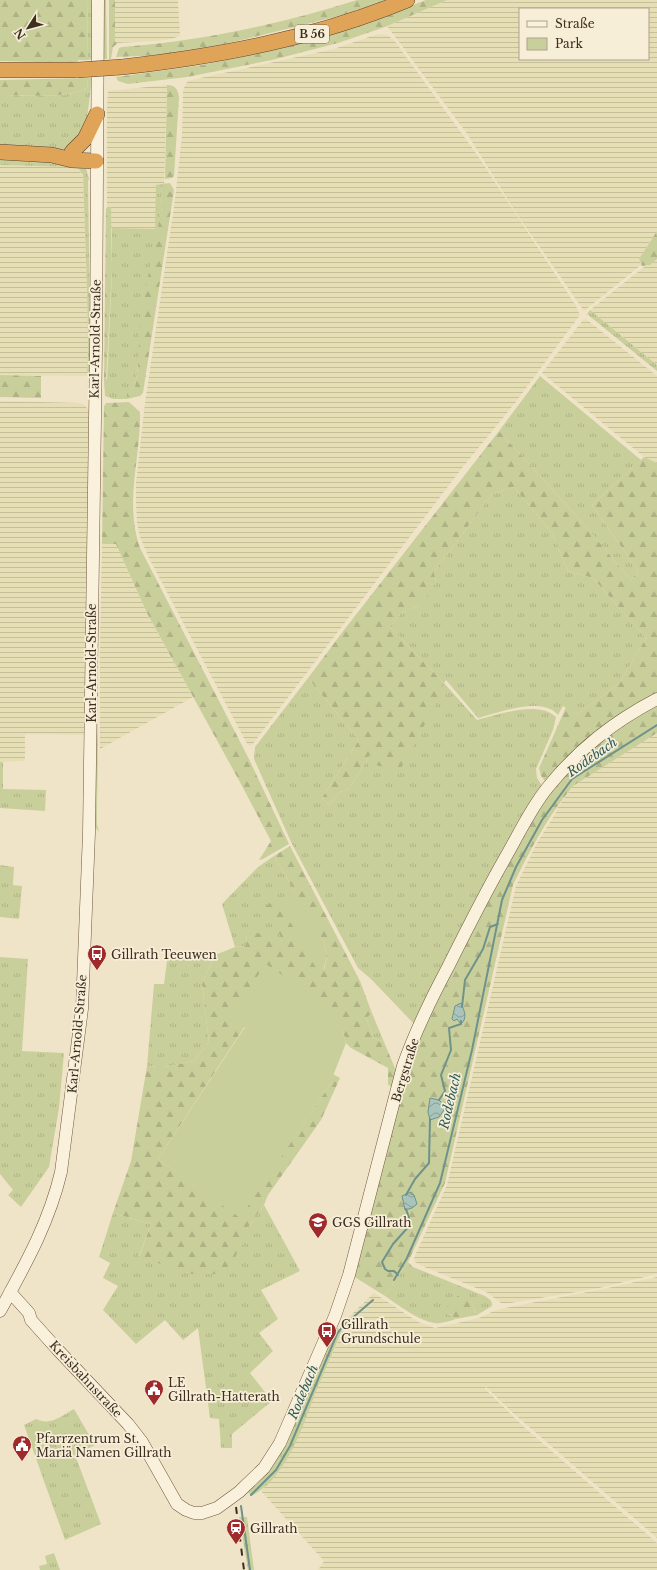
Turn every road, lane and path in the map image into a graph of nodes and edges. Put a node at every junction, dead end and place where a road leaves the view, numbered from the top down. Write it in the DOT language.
graph roads {
  1 [pos="98,0"];
  2 [pos="407,0"];
  3 [pos="0,70"];
  4 [pos="97,114"];
  5 [pos="0,152"];
  6 [pos="72,152"];
  7 [pos="52,155"];
  8 [pos="96,161"];
  9 [pos="657,699"];
  10 [pos="5,1301"];
  11 [pos="238,1492"];
  1 -- 4 [label="main road, Karl-Arnold-Straße"];
  2 -- 3 [label="highway, B 56, bridge"];
  4 -- 6 [label="highway"];
  4 -- 8 [label="main road, Karl-Arnold-Straße"];
  5 -- 7 [label="highway"];
  6 -- 7 [label="highway"];
  6 -- 8 [label="highway"];
  7 -- 8 [label="highway"];
  8 -- 10 [label="main road, Karl-Arnold-Straße"];
  9 -- 11 [label="main road, Bergstraße"];
  10 -- 11 [label="main road, Kreisbahnstraße"];
}
